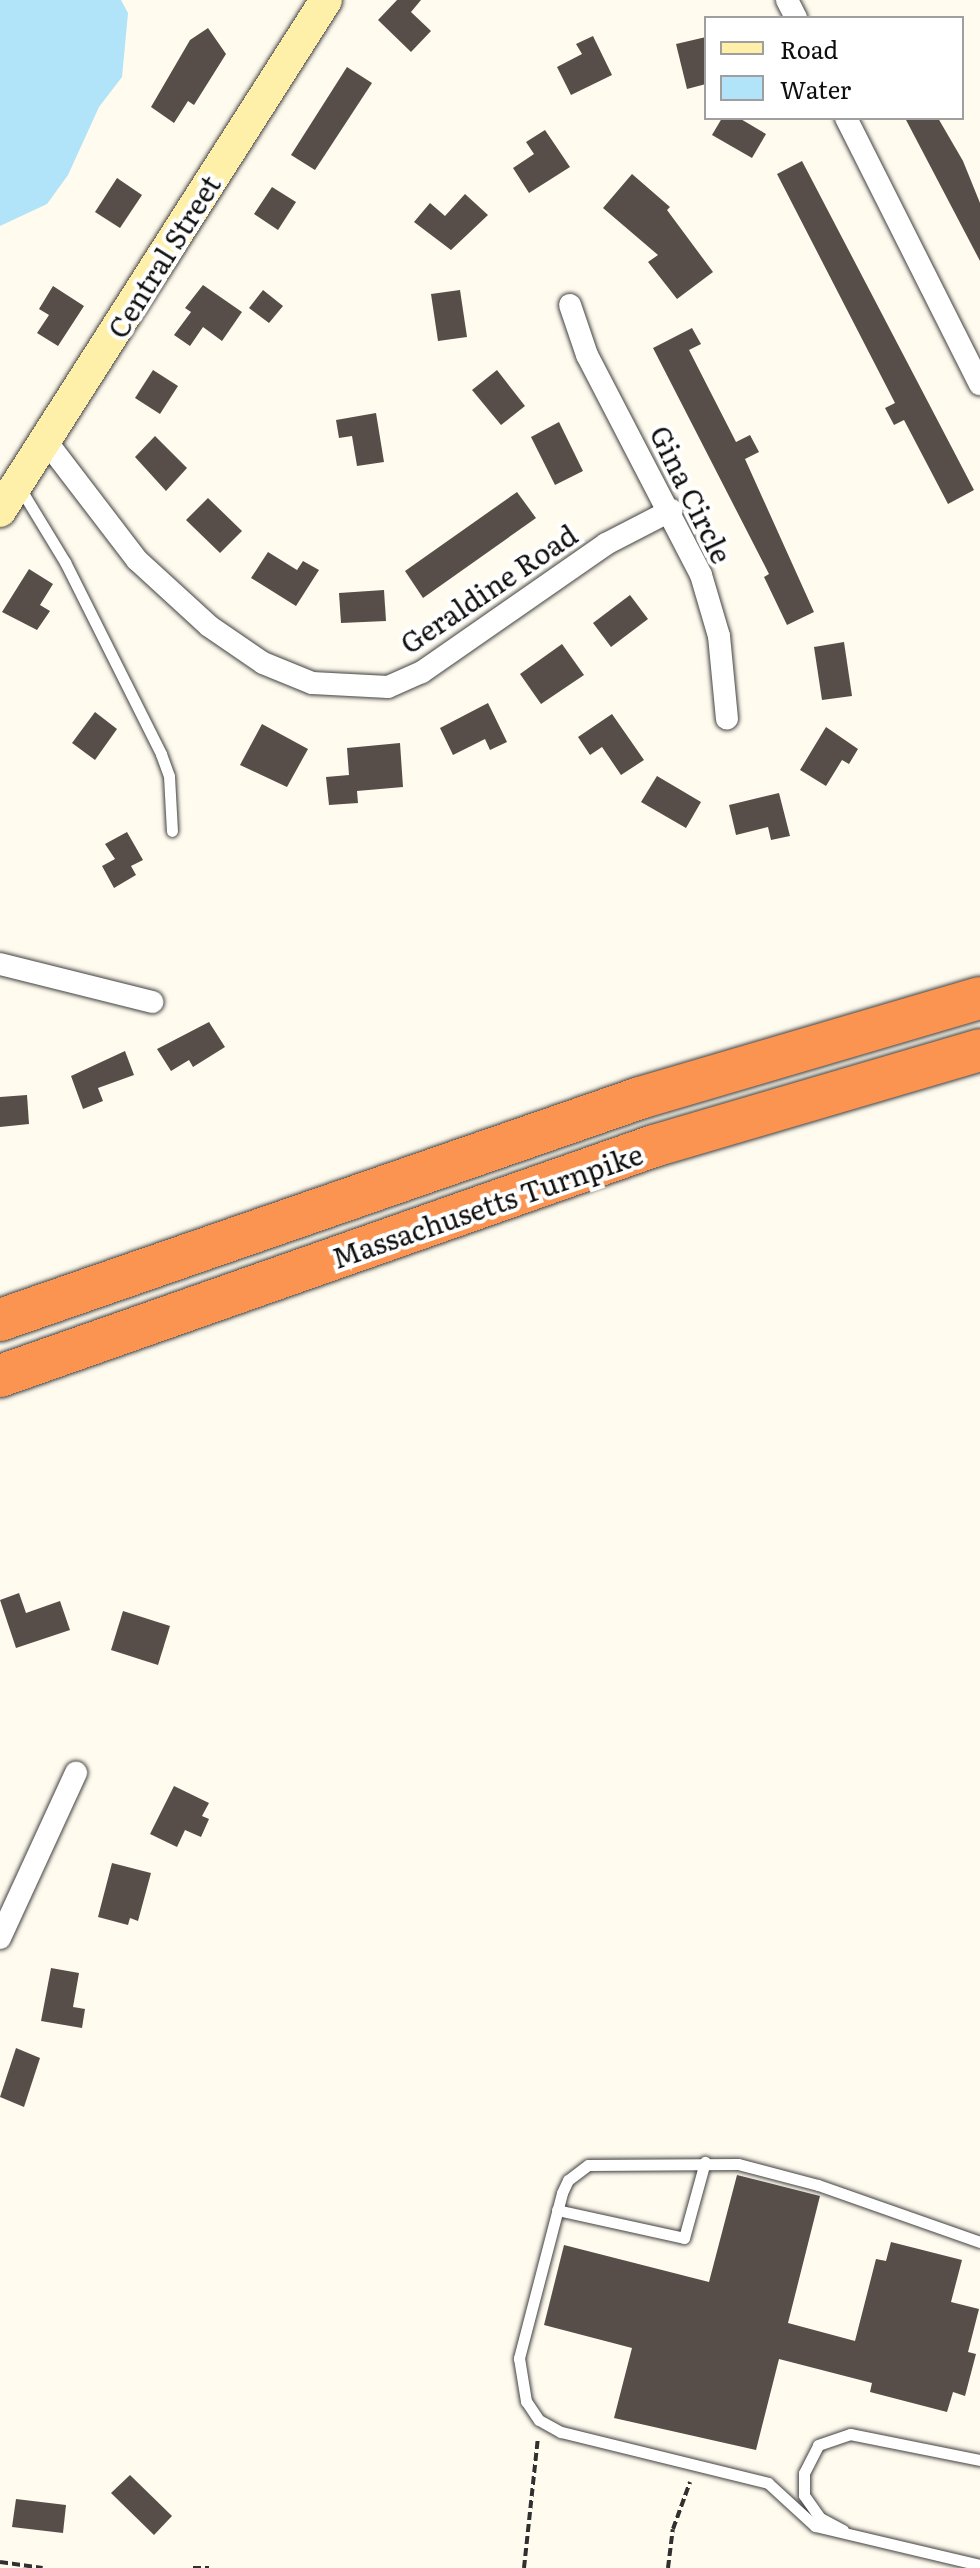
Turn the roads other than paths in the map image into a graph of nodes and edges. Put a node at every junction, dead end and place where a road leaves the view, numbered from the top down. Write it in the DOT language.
graph roads {
  1 [pos="326,0"];
  2 [pos="847,120"];
  3 [pos="570,305"];
  4 [pos="979,378"];
  5 [pos="46,441"];
  6 [pos="18,484"];
  7 [pos="672,510"];
  8 [pos="0,511"];
  9 [pos="727,719"];
  10 [pos="172,831"];
  11 [pos="0,964"];
  12 [pos="980,998"];
  13 [pos="152,1002"];
  14 [pos="980,1050"];
  15 [pos="0,1320"];
  16 [pos="0,1376"];
  17 [pos="76,1773"];
  18 [pos="0,1938"];
  19 [pos="705,2162"];
  20 [pos="557,2210"];
  21 [pos="980,2242"];
  22 [pos="980,2460"];
  23 [pos="860,2539"];
  24 [pos="980,2565"];
  1 -- 5 [label="main road, Central Street"];
  2 -- 4 [label="street"];
  3 -- 7 [label="street, Gina Circle"];
  5 -- 6 [label="main road, Central Street"];
  5 -- 7 [label="street, Geraldine Road"];
  6 -- 8 [label="main road, Central Street"];
  6 -- 10 [label="lane"];
  7 -- 9 [label="street, Gina Circle"];
  11 -- 13 [label="street"];
  12 -- 15 [label="highway, Massachusetts Turnpike"];
  14 -- 16 [label="highway, Massachusetts Turnpike"];
  17 -- 18 [label="street"];
  19 -- 20 [label="lane"];
  19 -- 20 [label="lane"];
  19 -- 21 [label="lane"];
  20 -- 23 [label="lane"];
  22 -- 23 [label="lane"];
  23 -- 24 [label="lane"];
}
